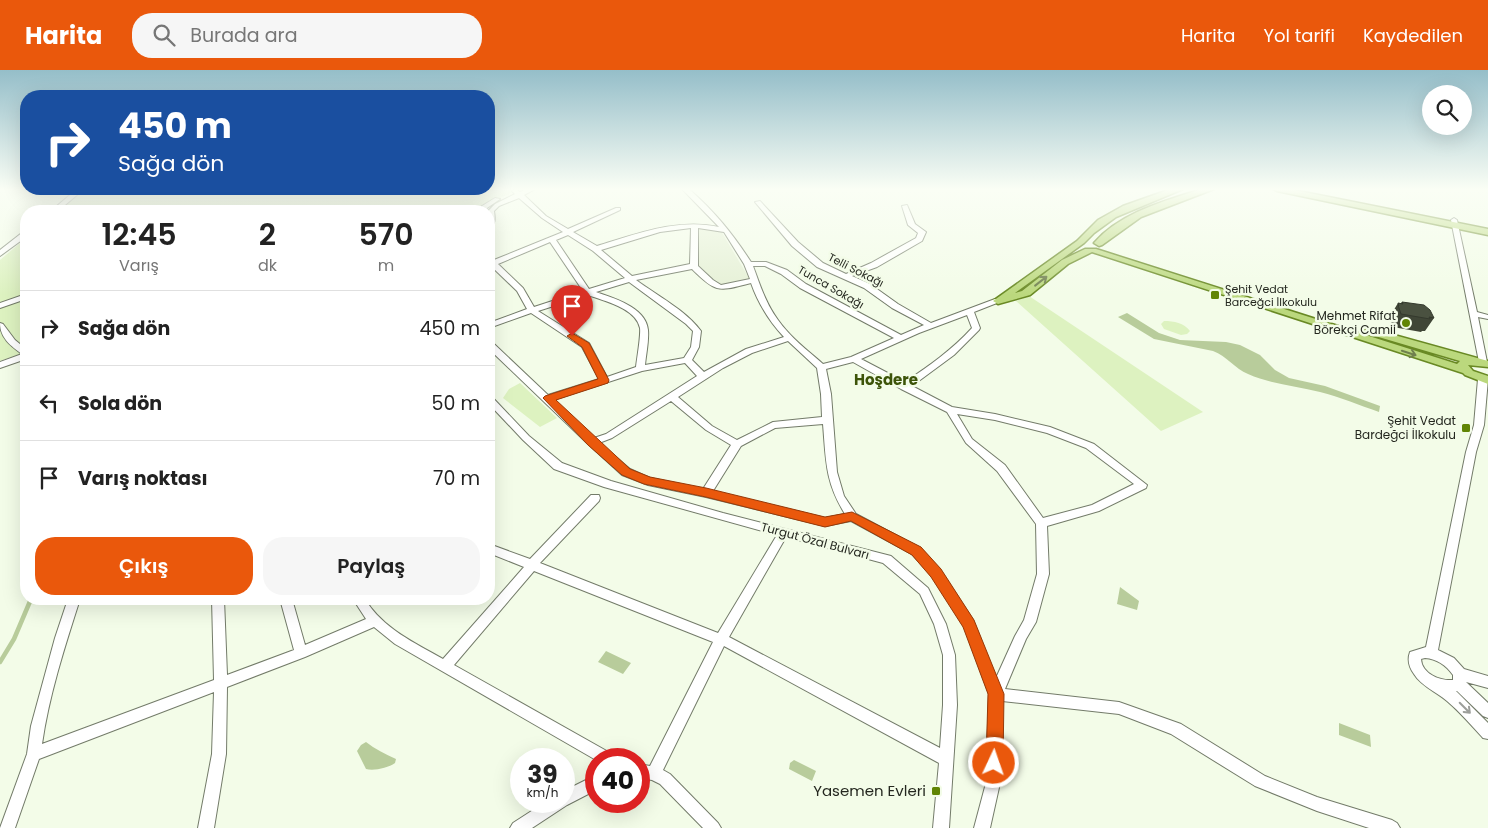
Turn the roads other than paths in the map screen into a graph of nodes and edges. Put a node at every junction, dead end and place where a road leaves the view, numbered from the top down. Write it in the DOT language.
graph roads {
  1 [pos="556,224"];
  2 [pos="585,224"];
  3 [pos="692,224"];
  4 [pos="695,224"];
  5 [pos="701,224"];
  6 [pos="721,224"];
  7 [pos="778,224"];
  8 [pos="912,224"];
  9 [pos="1101,224"];
  10 [pos="1122,224"];
  11 [pos="1454,224"];
  12 [pos="1459,224"];
  13 [pos="1466,224"];
  14 [pos="1488,227"];
  15 [pos="726,230"];
  16 [pos="569,232"];
  17 [pos="1488,232"];
  18 [pos="20,239"];
  19 [pos="552,239"];
  20 [pos="1080,242"];
  21 [pos="1096,248"];
  22 [pos="596,249"];
  23 [pos="0,254"];
  24 [pos="495,261"];
  25 [pos="748,264"];
  26 [pos="694,266"];
  27 [pos="495,268"];
  28 [pos="844,277"];
  29 [pos="630,279"];
  30 [pos="754,280"];
  31 [pos="587,292"];
  32 [pos="20,298"];
  33 [pos="998,301"];
  34 [pos="0,306"];
  35 [pos="532,310"];
  36 [pos="970,312"];
  37 [pos="1473,314"];
  38 [pos="1488,317"];
  39 [pos="495,324"];
  40 [pos="0,326"];
  41 [pos="931,326"];
  42 [pos="788,338"];
  43 [pos="901,338"];
  44 [pos="20,349"];
  45 [pos="495,349"];
  46 [pos="20,357"];
  47 [pos="854,359"];
  48 [pos="687,360"];
  49 [pos="20,363"];
  50 [pos="1486,363"];
  51 [pos="0,365"];
  52 [pos="1467,365"];
  53 [pos="821,367"];
  54 [pos="0,369"];
  55 [pos="640,369"];
  56 [pos="702,376"];
  57 [pos="604,380"];
  58 [pos="1486,380"];
  59 [pos="904,387"];
  60 [pos="672,396"];
  61 [pos="548,398"];
  62 [pos="495,407"];
  63 [pos="950,410"];
  64 [pos="827,420"];
  65 [pos="592,442"];
  66 [pos="737,444"];
  67 [pos="706,493"];
  68 [pos="595,498"];
  69 [pos="852,516"];
  70 [pos="1041,523"];
  71 [pos="784,532"];
  72 [pos="495,550"];
  73 [pos="532,565"];
  74 [pos="72,605"];
  75 [pos="218,605"];
  76 [pos="288,605"];
  77 [pos="362,605"];
  78 [pos="374,621"];
  79 [pos="721,639"];
  80 [pos="1431,652"];
  81 [pos="301,653"];
  82 [pos="446,666"];
  83 [pos="1460,679"];
  84 [pos="1488,682"];
  85 [pos="222,684"];
  86 [pos="1439,686"];
  87 [pos="996,694"];
  88 [pos="1488,712"];
  89 [pos="1488,733"];
  90 [pos="588,748"];
  91 [pos="34,754"];
  92 [pos="946,759"];
  93 [pos="650,772"];
  94 [pos="654,773"];
  95 [pos="542,813"];
  96 [pos="7,828"];
  97 [pos="206,828"];
  98 [pos="518,828"];
  99 [pos="713,828"];
  100 [pos="941,828"];
  101 [pos="982,828"];
  102 [pos="1392,828"];
  1 -- 16 [label="street"];
  2 -- 16 [label="street"];
  3 -- 22 [label="street"];
  4 -- 26 [label="street"];
  5 -- 15 [label="street"];
  6 -- 15 [label="street"];
  7 -- 28 [label="street, Telli Sokağı"];
  8 -- 28 [label="street"];
  9 -- 20 [label="main road"];
  10 -- 21 [label="main road"];
  11 -- 37 [label="street"];
  12 -- 17 [label="main road"];
  13 -- 14 [label="main road"];
  15 -- 25 [label="street"];
  16 -- 19 [label="street"];
  16 -- 22 [label="street"];
  18 -- 23 [label="street"];
  19 -- 24 [label="street"];
  19 -- 31 [label="street"];
  20 -- 21 [label="main road"];
  20 -- 21 [label="main road"];
  20 -- 33 [label="main road"];
  33 -- 21 [label="main road, one-way"];
  21 -- 52 [label="main road"];
  22 -- 29 [label="street"];
  25 -- 30 [label="street"];
  25 -- 43 [label="street, Tunca Sokağı"];
  26 -- 29 [label="street"];
  26 -- 30 [label="street"];
  27 -- 35 [label="street"];
  28 -- 41 [label="street, Telli Sokağı"];
  29 -- 31 [label="street"];
  29 -- 48 [label="street"];
  30 -- 42 [label="street"];
  31 -- 35 [label="street"];
  31 -- 55 [label="street"];
  32 -- 34 [label="street"];
  33 -- 36 [label="street"];
  35 -- 39 [label="street"];
  35 -- 57 [label="street"];
  36 -- 41 [label="street"];
  36 -- 59 [label="street"];
  37 -- 38 [label="street"];
  37 -- 50 [label="street"];
  40 -- 44 [label="street"];
  41 -- 43 [label="street"];
  42 -- 53 [label="street"];
  42 -- 56 [label="street"];
  43 -- 47 [label="street"];
  45 -- 61 [label="street"];
  46 -- 51 [label="street"];
  47 -- 53 [label="street"];
  47 -- 59 [label="street"];
  48 -- 55 [label="street"];
  48 -- 56 [label="street"];
  49 -- 54 [label="street"];
  50 -- 52 [label="main road"];
  52 -- 58 [label="main road"];
  53 -- 64 [label="street"];
  55 -- 57 [label="street"];
  56 -- 60 [label="street"];
  57 -- 61 [label="street"];
  58 -- 80 [label="street"];
  59 -- 63 [label="street"];
  60 -- 65 [label="street"];
  60 -- 66 [label="street"];
  61 -- 65 [label="street"];
  62 -- 71 [label="street, Turgut Özal Bulvarı"];
  63 -- 70 [label="street"];
  63 -- 70 [label="street"];
  64 -- 66 [label="street"];
  64 -- 69 [label="street"];
  65 -- 67 [label="street"];
  66 -- 67 [label="street"];
  67 -- 69 [label="street"];
  68 -- 73 [label="street"];
  69 -- 87 [label="street"];
  70 -- 87 [label="street"];
  71 -- 79 [label="street"];
  71 -- 92 [label="street, Turgut Özal Bulvarı"];
  72 -- 73 [label="street"];
  73 -- 79 [label="street"];
  73 -- 82 [label="street"];
  74 -- 91 [label="street"];
  75 -- 85 [label="street"];
  76 -- 81 [label="street"];
  77 -- 78 [label="street"];
  78 -- 81 [label="street"];
  78 -- 82 [label="street"];
  79 -- 92 [label="street"];
  79 -- 94 [label="street"];
  80 -- 83 [label="street"];
  80 -- 86 [label="street"];
  81 -- 85 [label="street"];
  82 -- 90 [label="street"];
  83 -- 84 [label="street"];
  83 -- 86 [label="street"];
  83 -- 88 [label="street"];
  85 -- 91 [label="street"];
  85 -- 97 [label="street"];
  86 -- 89 [label="street, one-way"];
  87 -- 101 [label="street"];
  87 -- 102 [label="street"];
  91 -- 96 [label="street"];
  92 -- 100 [label="street, Turgut Özal Bulvarı"];
  93 -- 94 [label="street"];
  94 -- 99 [label="street"];
  95 -- 98 [label="street"];
}
